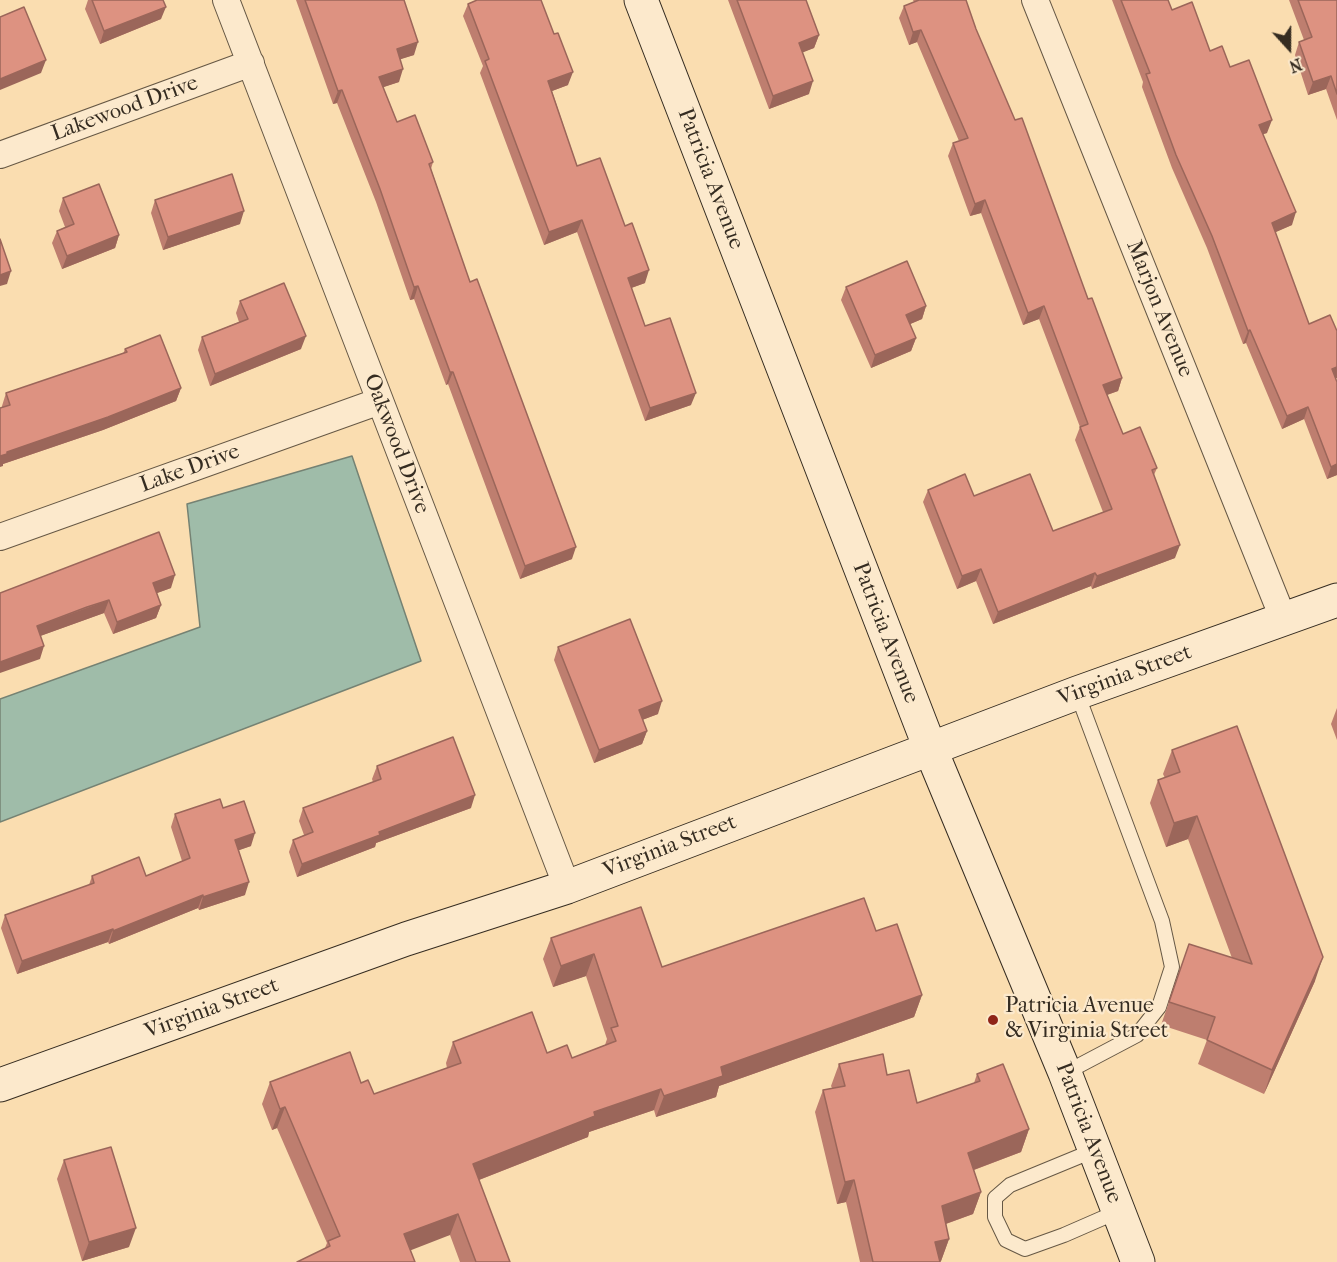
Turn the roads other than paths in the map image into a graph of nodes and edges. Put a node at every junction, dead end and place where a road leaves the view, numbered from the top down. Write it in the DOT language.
graph roads {
  1 [pos="226,0"];
  2 [pos="641,0"];
  3 [pos="1035,0"];
  4 [pos="251,63"];
  5 [pos="0,155"];
  6 [pos="380,401"];
  7 [pos="0,537"];
  8 [pos="1337,600"];
  9 [pos="1283,618"];
  10 [pos="1077,693"];
  11 [pos="930,748"];
  12 [pos="567,887"];
  13 [pos="1065,1073"];
  14 [pos="0,1085"];
  15 [pos="1095,1150"];
  16 [pos="1119,1211"];
  17 [pos="1138,1262"];
  1 -- 4 [label="street, Oakwood Drive"];
  2 -- 11 [label="street, Patricia Avenue"];
  3 -- 9 [label="street, Marjon Avenue"];
  4 -- 5 [label="street, Lakewood Drive"];
  4 -- 6 [label="street, Oakwood Drive"];
  6 -- 7 [label="street, Lake Drive"];
  6 -- 12 [label="street, Oakwood Drive"];
  8 -- 9 [label="street, Virginia Street"];
  9 -- 10 [label="street, Virginia Street"];
  10 -- 11 [label="street, Virginia Street"];
  10 -- 13 [label="lane"];
  11 -- 12 [label="street, Virginia Street"];
  11 -- 13 [label="street, Patricia Avenue"];
  12 -- 14 [label="street, Virginia Street"];
  13 -- 15 [label="street, Patricia Avenue"];
  15 -- 16 [label="street, Patricia Avenue"];
  15 -- 16 [label="lane"];
  16 -- 17 [label="street, Patricia Avenue"];
}
